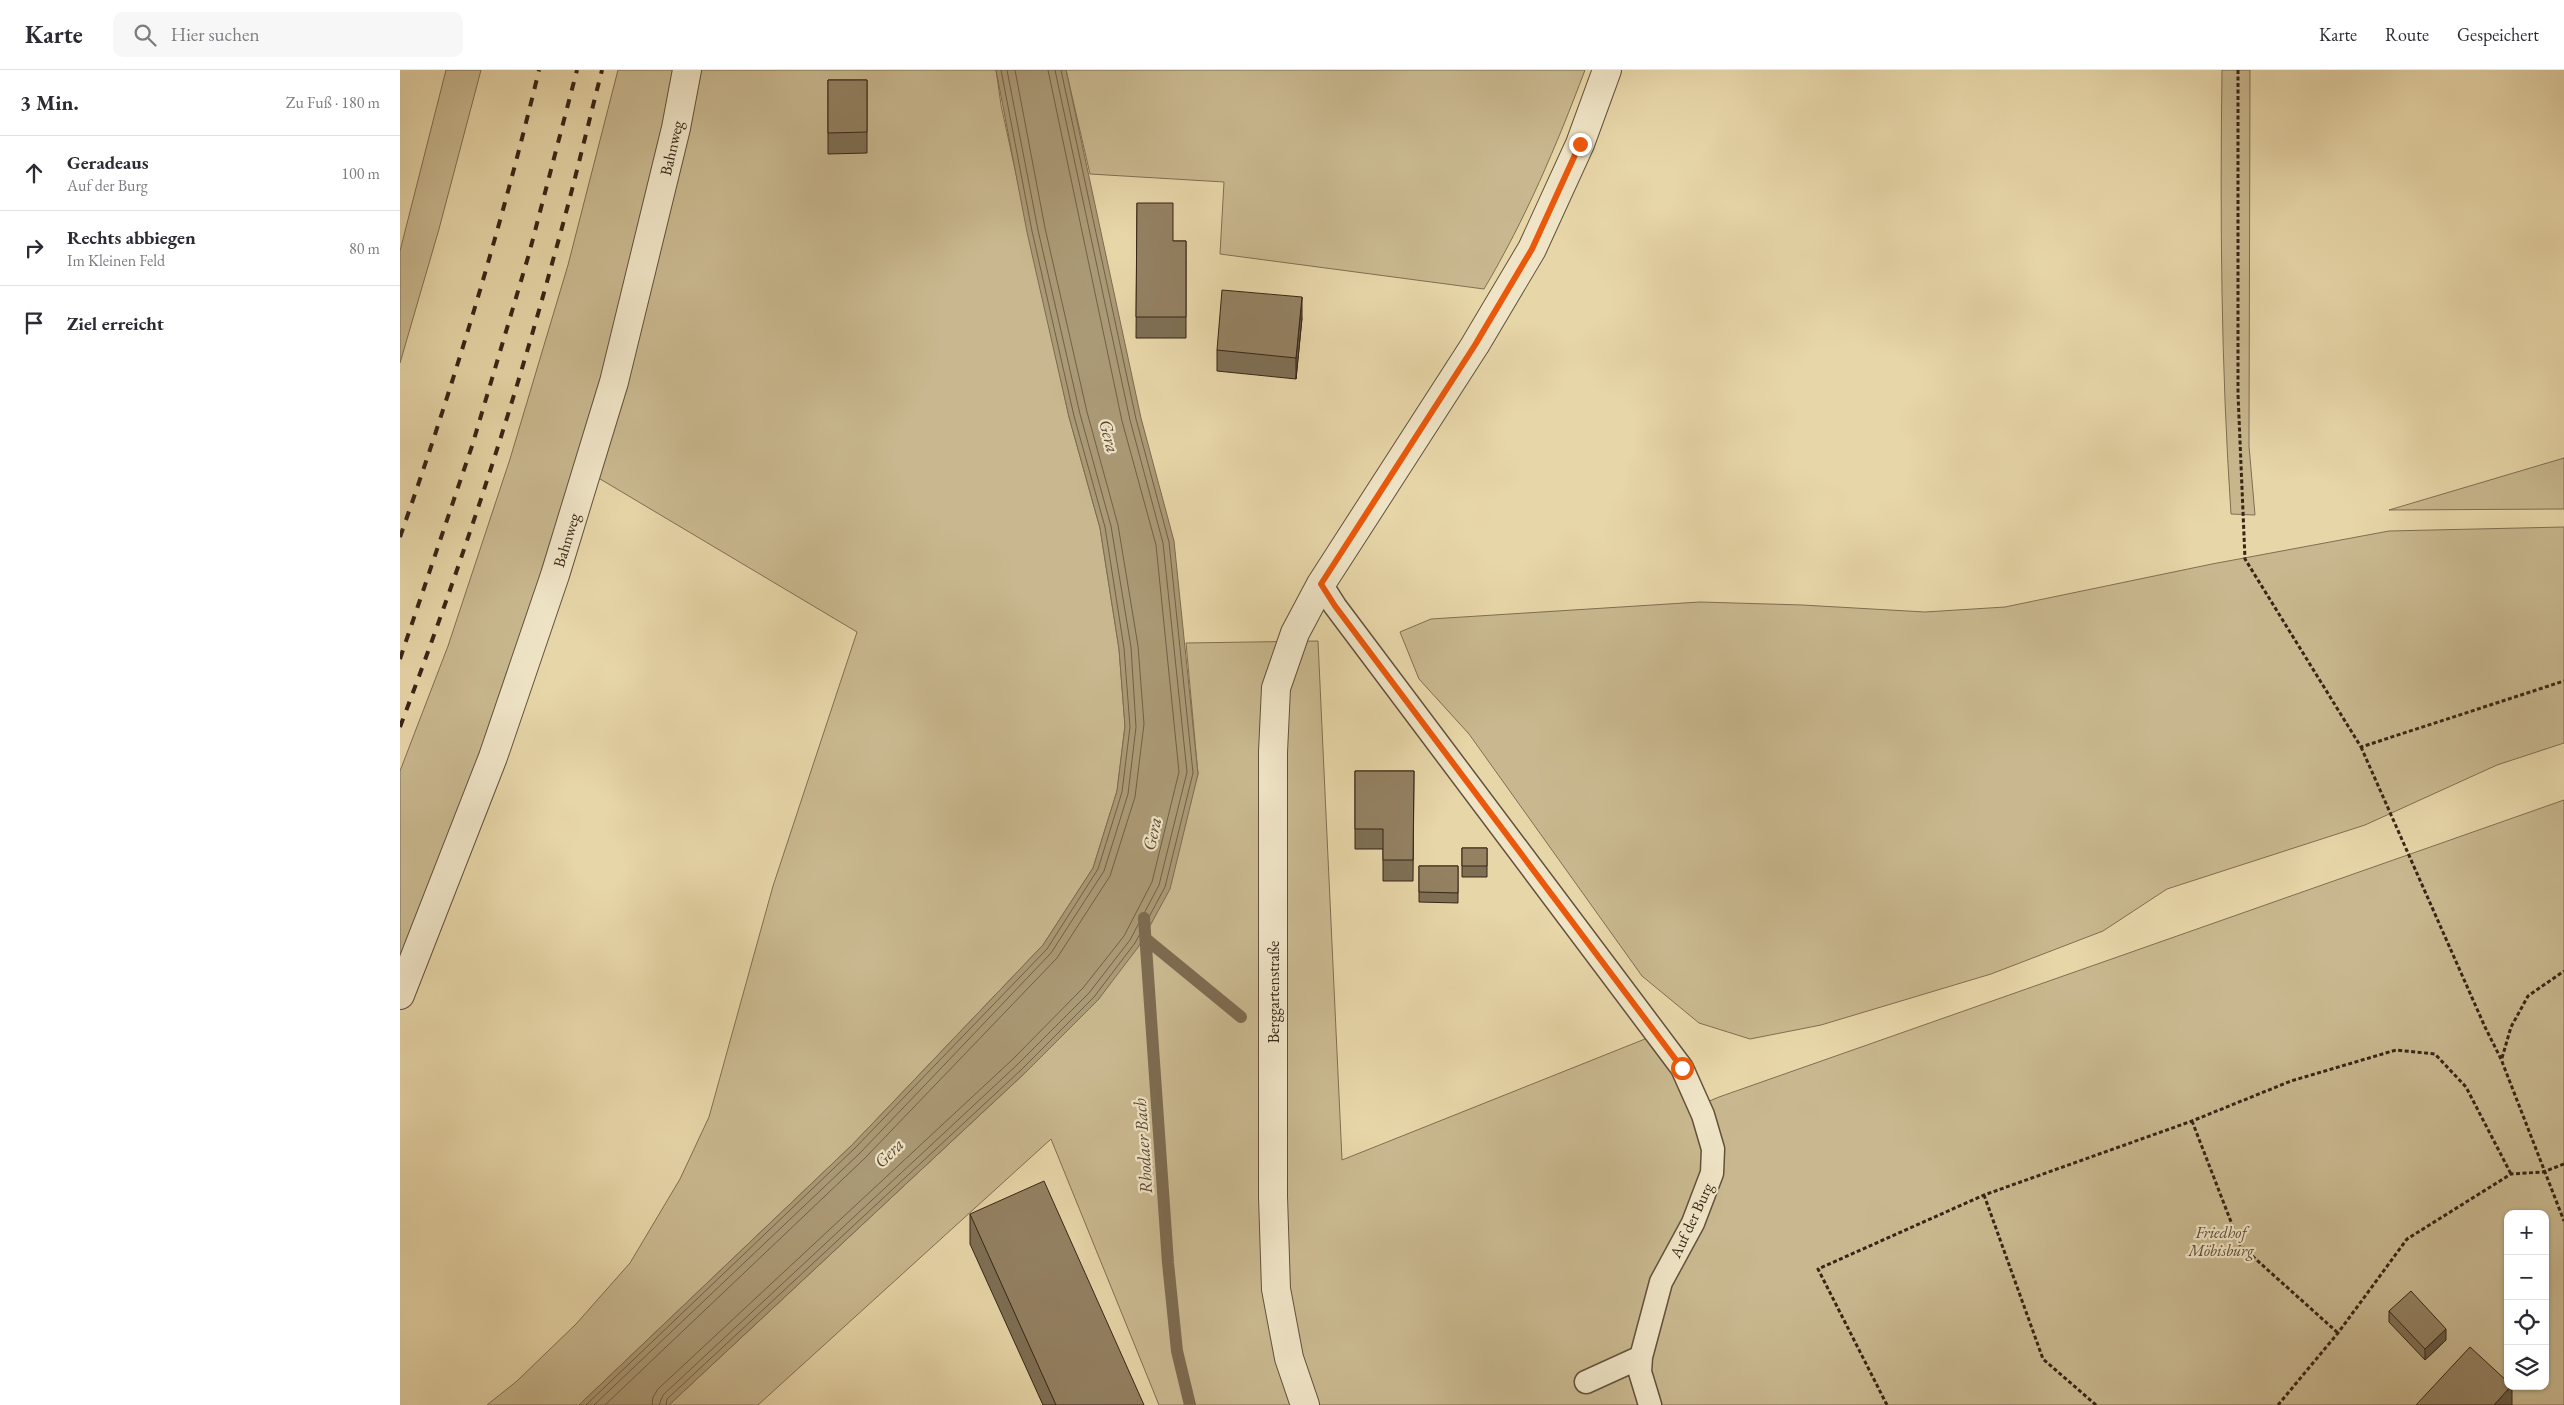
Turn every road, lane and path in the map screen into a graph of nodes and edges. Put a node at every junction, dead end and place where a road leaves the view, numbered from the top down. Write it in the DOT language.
graph roads {
  1 [pos="687,70"];
  2 [pos="1607,70"];
  3 [pos="2238,70"];
  4 [pos="1321,584"];
  5 [pos="2564,681"];
  6 [pos="2361,747"];
  7 [pos="2564,971"];
  8 [pos="400,995"];
  9 [pos="2502,1059"];
  10 [pos="2192,1121"];
  11 [pos="2564,1164"];
  12 [pos="2543,1172"];
  13 [pos="2511,1174"];
  14 [pos="1984,1195"];
  15 [pos="2564,1221"];
  16 [pos="2338,1333"];
  17 [pos="1641,1357"];
  18 [pos="1586,1382"];
  19 [pos="1305,1405"];
  20 [pos="1650,1405"];
  21 [pos="1887,1405"];
  22 [pos="2096,1405"];
  23 [pos="2278,1405"];
  1 -- 8 [label="street, Bahnweg"];
  2 -- 4 [label="street, Berggartenstraße"];
  3 -- 6 [label="path"];
  4 -- 17 [label="lane, Auf der Burg"];
  4 -- 19 [label="street, Berggartenstraße"];
  5 -- 6 [label="path"];
  6 -- 9 [label="path"];
  7 -- 9 [label="path"];
  9 -- 12 [label="path"];
  10 -- 13 [label="path"];
  10 -- 14 [label="path"];
  10 -- 16 [label="path"];
  11 -- 12 [label="path"];
  12 -- 13 [label="path"];
  12 -- 15 [label="path"];
  13 -- 16 [label="path"];
  14 -- 21 [label="path"];
  14 -- 22 [label="path"];
  16 -- 23 [label="path"];
  17 -- 18 [label="lane"];
  17 -- 20 [label="lane, Auf der Burg"];
}
